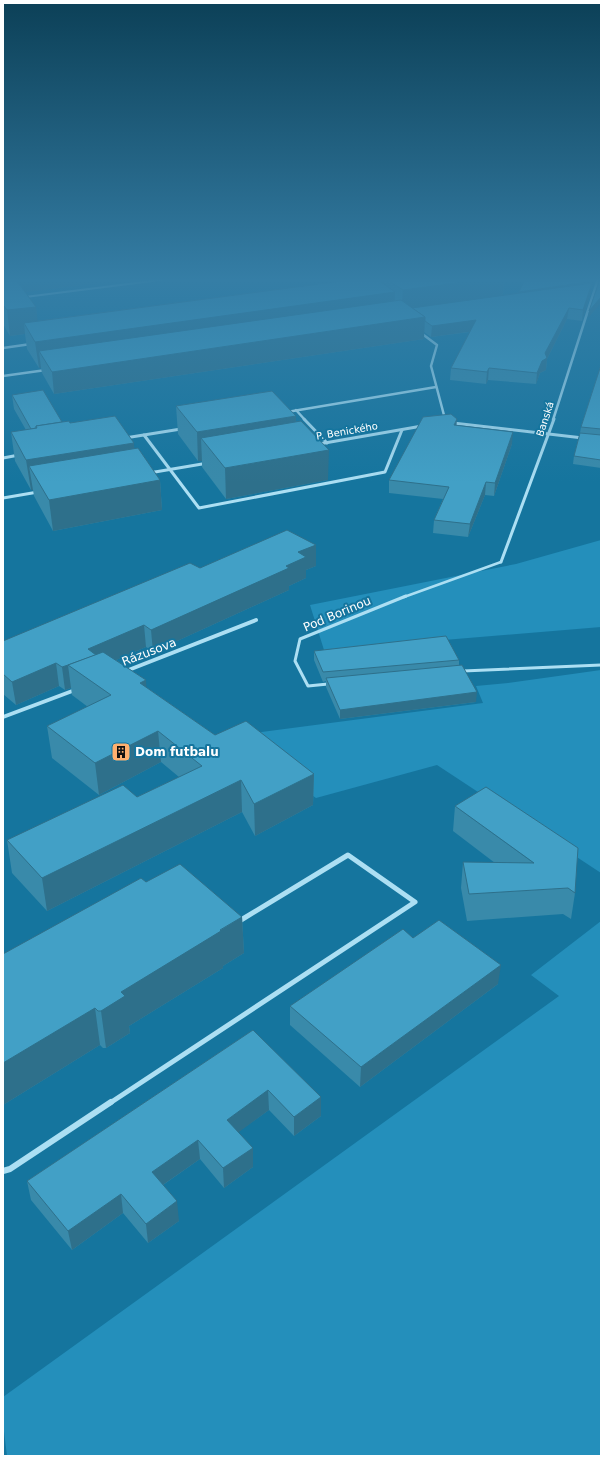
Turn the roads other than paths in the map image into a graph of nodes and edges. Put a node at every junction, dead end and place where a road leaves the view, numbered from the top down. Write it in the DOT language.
graph roads {
  1 [pos="436,347"];
  2 [pos="576,347"];
  3 [pos="50,369"];
  4 [pos="3,376"];
  5 [pos="436,387"];
  6 [pos="296,410"];
  7 [pos="280,413"];
  8 [pos="424,426"];
  9 [pos="182,429"];
  10 [pos="402,430"];
  11 [pos="549,433"];
  12 [pos="144,435"];
  13 [pos="586,438"];
  14 [pos="121,439"];
  15 [pos="327,443"];
  16 [pos="311,446"];
  17 [pos="26,454"];
  18 [pos="3,458"];
  19 [pos="209,463"];
  20 [pos="169,470"];
  21 [pos="147,474"];
  22 [pos="41,492"];
  23 [pos="3,498"];
  24 [pos="501,562"];
  25 [pos="256,620"];
  26 [pos="601,665"];
  27 [pos="459,672"];
  28 [pos="120,674"];
  29 [pos="332,684"];
  30 [pos="84,687"];
  31 [pos="3,717"];
  32 [pos="241,920"];
  33 [pos="3,1172"];
  1 -- 5 [label="street"];
  2 -- 11 [label="street, Banská"];
  3 -- 4 [label="street"];
  5 -- 6 [label="street"];
  5 -- 11 [label="street"];
  6 -- 7 [label="street"];
  6 -- 15 [label="street"];
  8 -- 10 [label="street, P. Benického"];
  9 -- 12 [label="street"];
  10 -- 15 [label="street, P. Benického"];
  10 -- 20 [label="street"];
  11 -- 13 [label="street"];
  11 -- 24 [label="street, Banská"];
  12 -- 14 [label="street"];
  12 -- 20 [label="street"];
  15 -- 16 [label="street, P. Benického"];
  17 -- 18 [label="street"];
  19 -- 20 [label="street"];
  20 -- 21 [label="street"];
  22 -- 23 [label="street"];
  24 -- 29 [label="lane, Pod Borinou"];
  25 -- 28 [label="street, Rázusova"];
  26 -- 27 [label="lane"];
  30 -- 31 [label="street"];
  32 -- 33 [label="street"];
}
